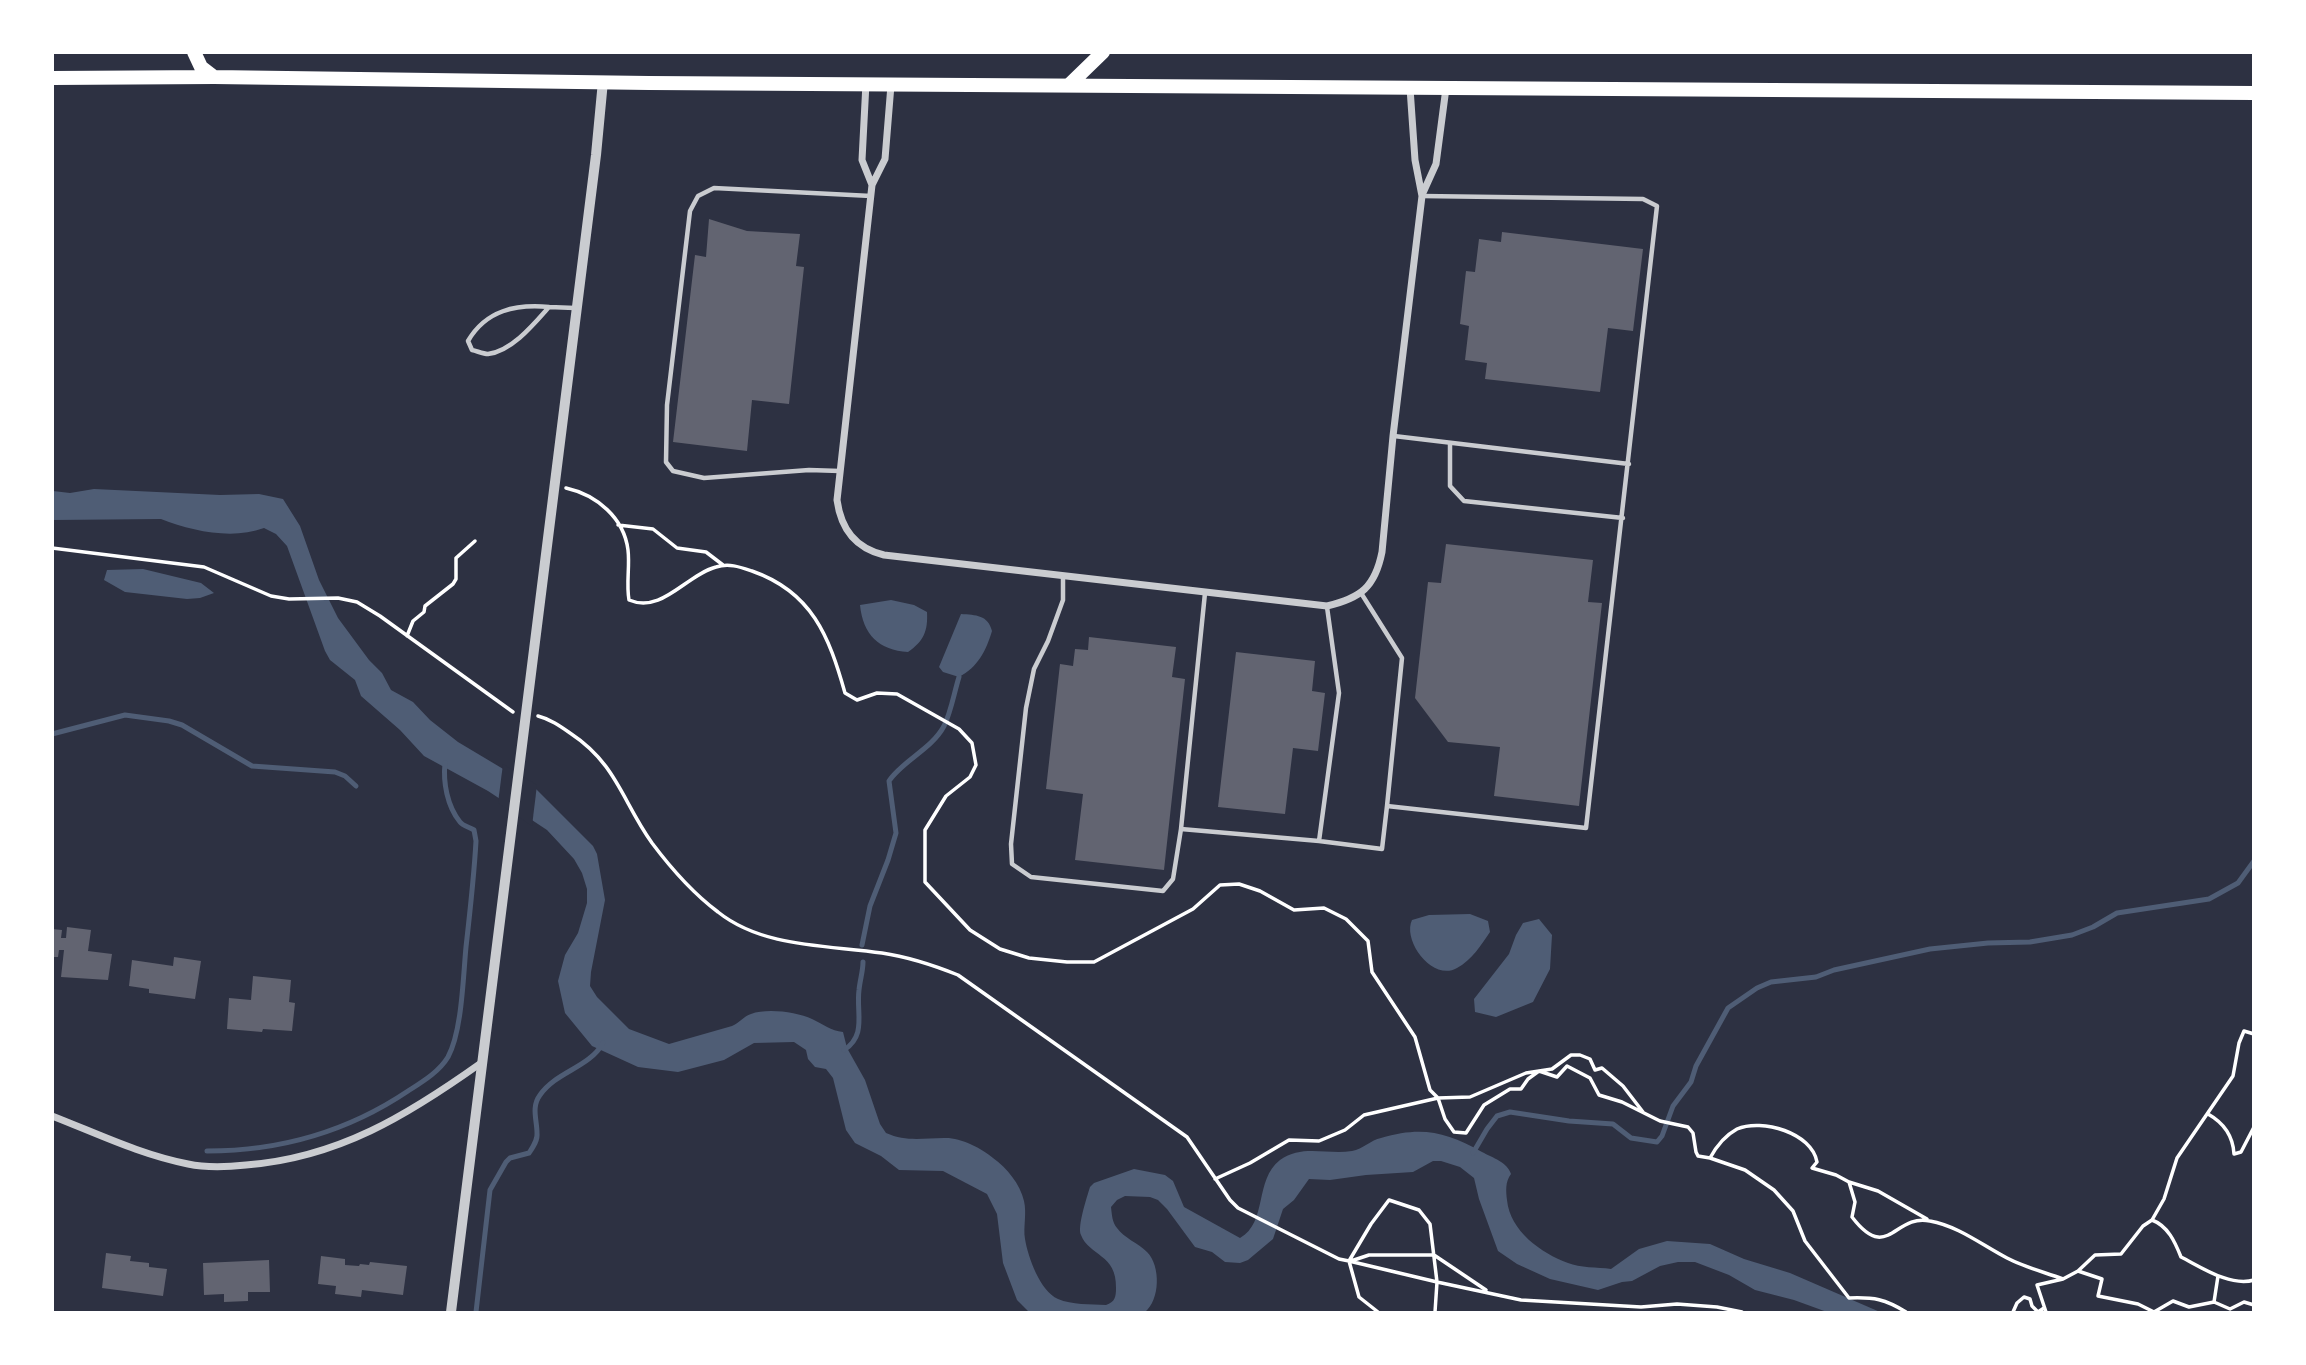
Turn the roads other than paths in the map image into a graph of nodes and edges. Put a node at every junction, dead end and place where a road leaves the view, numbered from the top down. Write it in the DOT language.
graph roads {
  1 [pos="194,52"];
  2 [pos="1103,52"];
  3 [pos="214,77"];
  4 [pos="52,78"];
  5 [pos="603,81"];
  6 [pos="866,83"];
  7 [pos="891,84"];
  8 [pos="1069,85"];
  9 [pos="1409,87"];
  10 [pos="1446,87"];
  11 [pos="2253,93"];
  12 [pos="872,185"];
  13 [pos="871,196"];
  14 [pos="1422,196"];
  15 [pos="549,307"];
  16 [pos="575,308"];
  17 [pos="1392,436"];
  18 [pos="1450,443"];
  19 [pos="1629,464"];
  20 [pos="839,471"];
  21 [pos="1623,518"];
  22 [pos="1063,577"];
  23 [pos="1205,593"];
  24 [pos="1362,593"];
  25 [pos="1327,606"];
  26 [pos="1387,806"];
  27 [pos="1181,829"];
  28 [pos="1319,841"];
  29 [pos="481,1063"];
  30 [pos="52,1116"];
  31 [pos="452,1312"];
  1 -- 3 [label="main road"];
  2 -- 8 [label="main road"];
  3 -- 4 [label="main road"];
  3 -- 5 [label="main road"];
  5 -- 6 [label="main road"];
  5 -- 16 [label="street"];
  6 -- 7 [label="main road"];
  6 -- 12 [label="street"];
  7 -- 8 [label="main road"];
  7 -- 12 [label="street"];
  8 -- 9 [label="main road"];
  9 -- 10 [label="main road"];
  9 -- 14 [label="street"];
  10 -- 11 [label="main road"];
  10 -- 14 [label="street"];
  12 -- 13 [label="street"];
  13 -- 20 [label="street"];
  13 -- 20 [label="lane"];
  14 -- 17 [label="street"];
  14 -- 19 [label="lane"];
  15 -- 15 [label="lane"];
  15 -- 16 [label="lane"];
  16 -- 29 [label="street"];
  17 -- 18 [label="lane"];
  17 -- 24 [label="street"];
  18 -- 19 [label="lane"];
  18 -- 21 [label="lane"];
  19 -- 21 [label="lane"];
  20 -- 22 [label="street"];
  21 -- 26 [label="lane"];
  22 -- 23 [label="street"];
  22 -- 27 [label="lane"];
  23 -- 25 [label="street"];
  23 -- 27 [label="lane"];
  24 -- 25 [label="street"];
  24 -- 26 [label="lane"];
  25 -- 28 [label="lane"];
  26 -- 28 [label="lane"];
  27 -- 28 [label="lane"];
  29 -- 30 [label="street"];
  29 -- 31 [label="street"];
}
